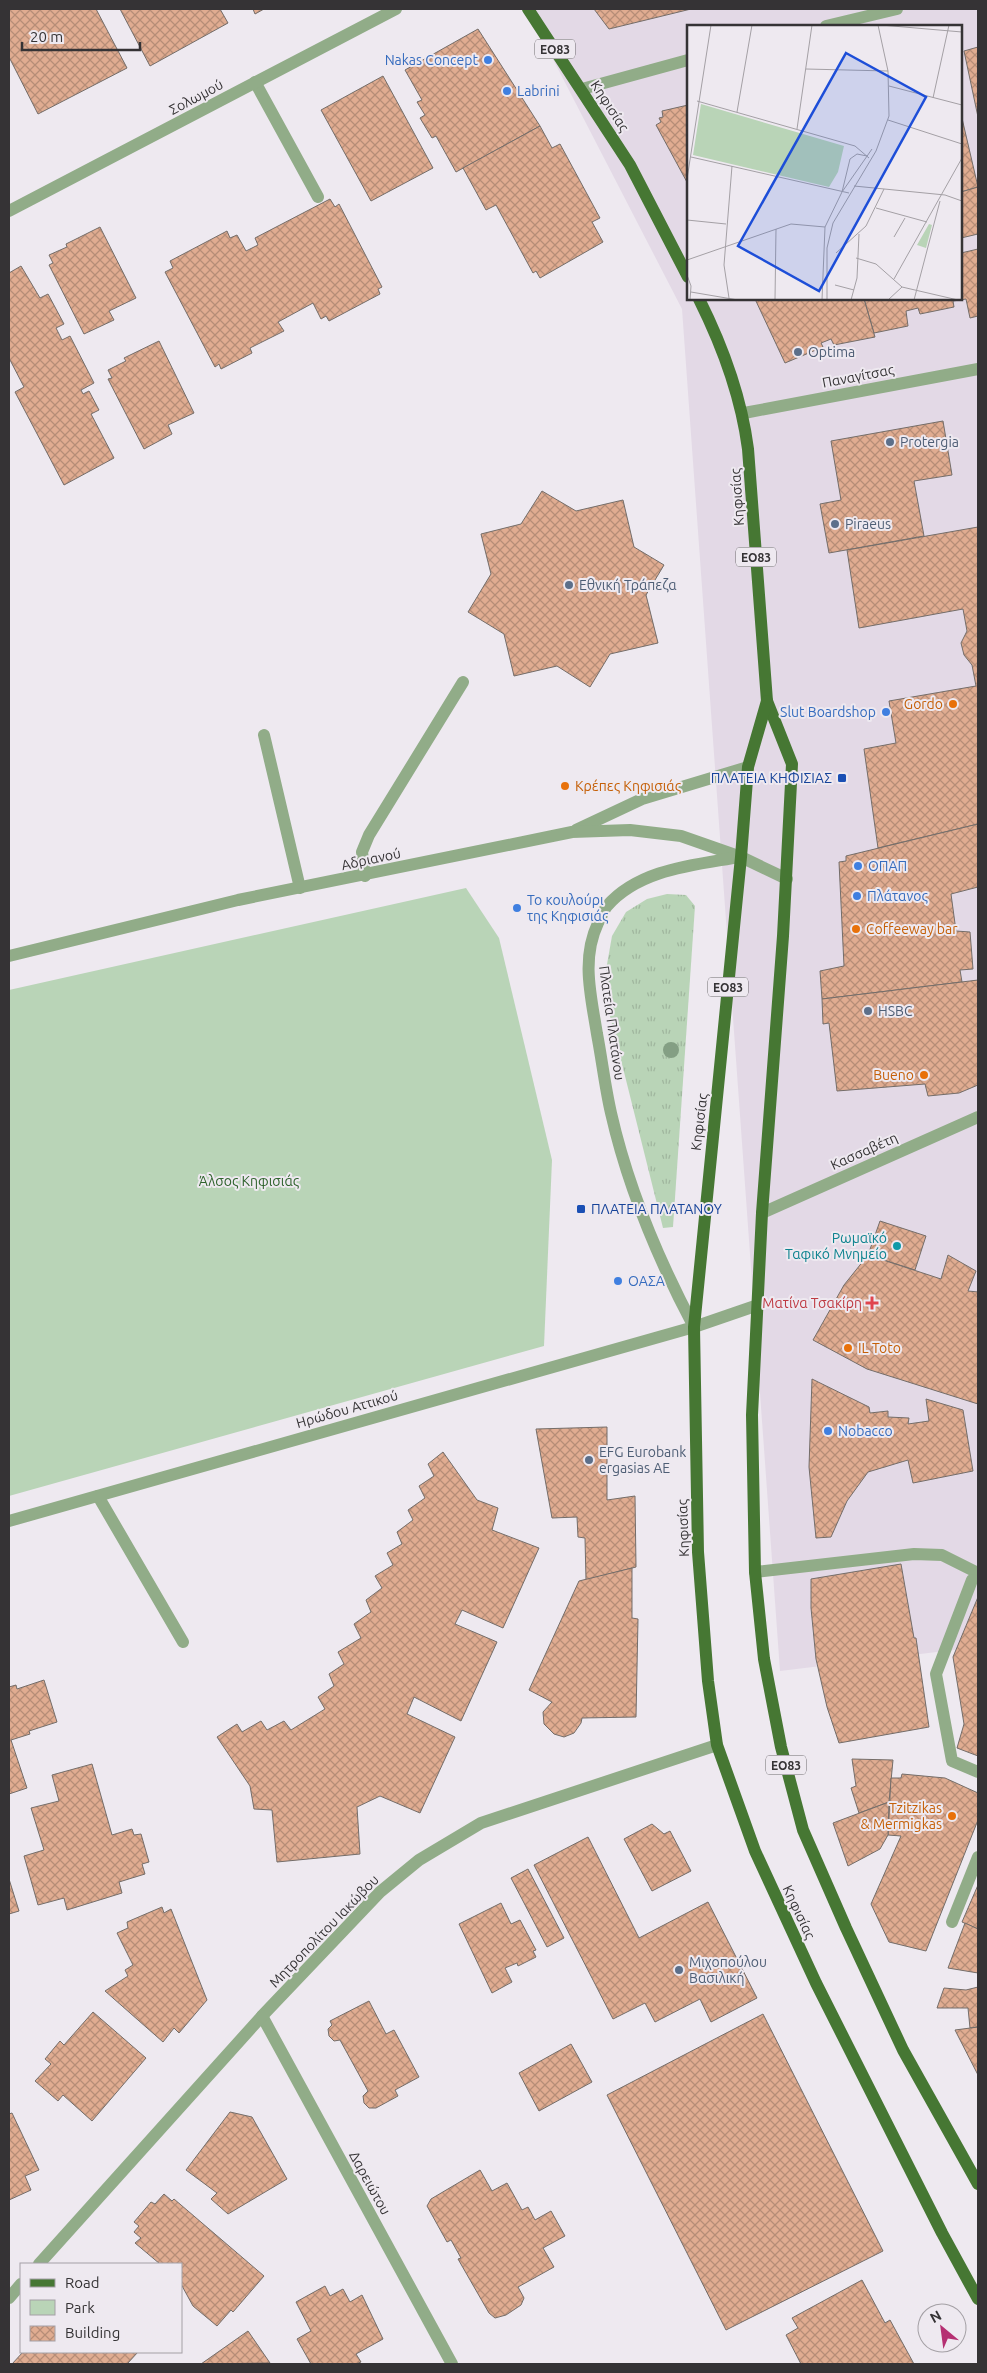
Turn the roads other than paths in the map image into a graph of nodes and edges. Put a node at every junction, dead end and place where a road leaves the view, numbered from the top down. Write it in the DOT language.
graph roads {
  1 [pos="396,9"];
  2 [pos="528,9"];
  3 [pos="897,9"];
  4 [pos="830,25"];
  5 [pos="687,60"];
  6 [pos="255,82"];
  7 [pos="582,89"];
  8 [pos="318,197"];
  9 [pos="9,211"];
  10 [pos="687,275"];
  11 [pos="699,300"];
  12 [pos="978,369"];
  13 [pos="744,413"];
  14 [pos="463,682"];
  15 [pos="767,701"];
  16 [pos="264,735"];
  17 [pos="748,767"];
  18 [pos="572,832"];
  19 [pos="741,857"];
  20 [pos="365,876"];
  21 [pos="787,879"];
  22 [pos="300,888"];
  23 [pos="9,956"];
  24 [pos="978,1117"];
  25 [pos="762,1213"];
  26 [pos="758,1305"];
  27 [pos="694,1327"];
  28 [pos="98,1496"];
  29 [pos="9,1521"];
  30 [pos="755,1572"];
  31 [pos="975,1577"];
  32 [pos="182,1642"];
  33 [pos="717,1745"];
  34 [pos="978,1772"];
  35 [pos="978,1858"];
  36 [pos="952,1922"];
  37 [pos="262,2016"];
  38 [pos="978,2184"];
  39 [pos="40,2263"];
  40 [pos="20,2285"];
  41 [pos="9,2298"];
  42 [pos="978,2299"];
  43 [pos="452,2364"];
  1 -- 6 [label="street, Σολωμού"];
  2 -- 7 [label="main road, Κηφισίας / ΕΟ83"];
  3 -- 4 [label="street"];
  5 -- 7 [label="street"];
  6 -- 8 [label="street"];
  6 -- 9 [label="street, Σολωμού"];
  7 -- 10 [label="main road, Κηφισίας / ΕΟ83"];
  11 -- 13 [label="main road, Κηφισίας / ΕΟ83"];
  12 -- 13 [label="street, Παναγίτσας"];
  13 -- 15 [label="main road, Κηφισίας / ΕΟ83"];
  14 -- 20 [label="street"];
  15 -- 17 [label="main road, Κηφισίας / ΕΟ83"];
  15 -- 21 [label="main road, Κηφισίας / ΕΟ83"];
  16 -- 22 [label="street"];
  17 -- 18 [label="street"];
  17 -- 19 [label="main road, Κηφισίας / ΕΟ83"];
  18 -- 19 [label="street, Αδριανού"];
  18 -- 20 [label="street, Αδριανού"];
  19 -- 21 [label="street"];
  19 -- 27 [label="main road, Κηφισίας / ΕΟ83"];
  19 -- 27 [label="street, Πλατεία Πλατάνου"];
  20 -- 22 [label="street, Αδριανού"];
  21 -- 25 [label="main road, Κηφισίας / ΕΟ83"];
  22 -- 23 [label="street, Αδριανού"];
  24 -- 25 [label="street, Κασσαβέτη"];
  25 -- 26 [label="main road, Κηφισίας / ΕΟ83"];
  26 -- 27 [label="street, Ηρώδου Αττικού"];
  26 -- 30 [label="main road, Κηφισίας / ΕΟ83"];
  27 -- 28 [label="street, Ηρώδου Αττικού"];
  27 -- 33 [label="main road, Κηφισίας / ΕΟ83"];
  28 -- 29 [label="street, Ηρώδου Αττικού"];
  28 -- 32 [label="street"];
  30 -- 31 [label="street"];
  30 -- 38 [label="main road, Κηφισίας / ΕΟ83"];
  31 -- 34 [label="street"];
  33 -- 37 [label="street, Μητροπολίτου Ιακώβου"];
  33 -- 42 [label="main road, Κηφισίας / ΕΟ83"];
  35 -- 36 [label="street"];
  37 -- 39 [label="street, Μητροπολίτου Ιακώβου"];
  37 -- 43 [label="street, Δαρειώτου"];
  40 -- 41 [label="street"];
}
